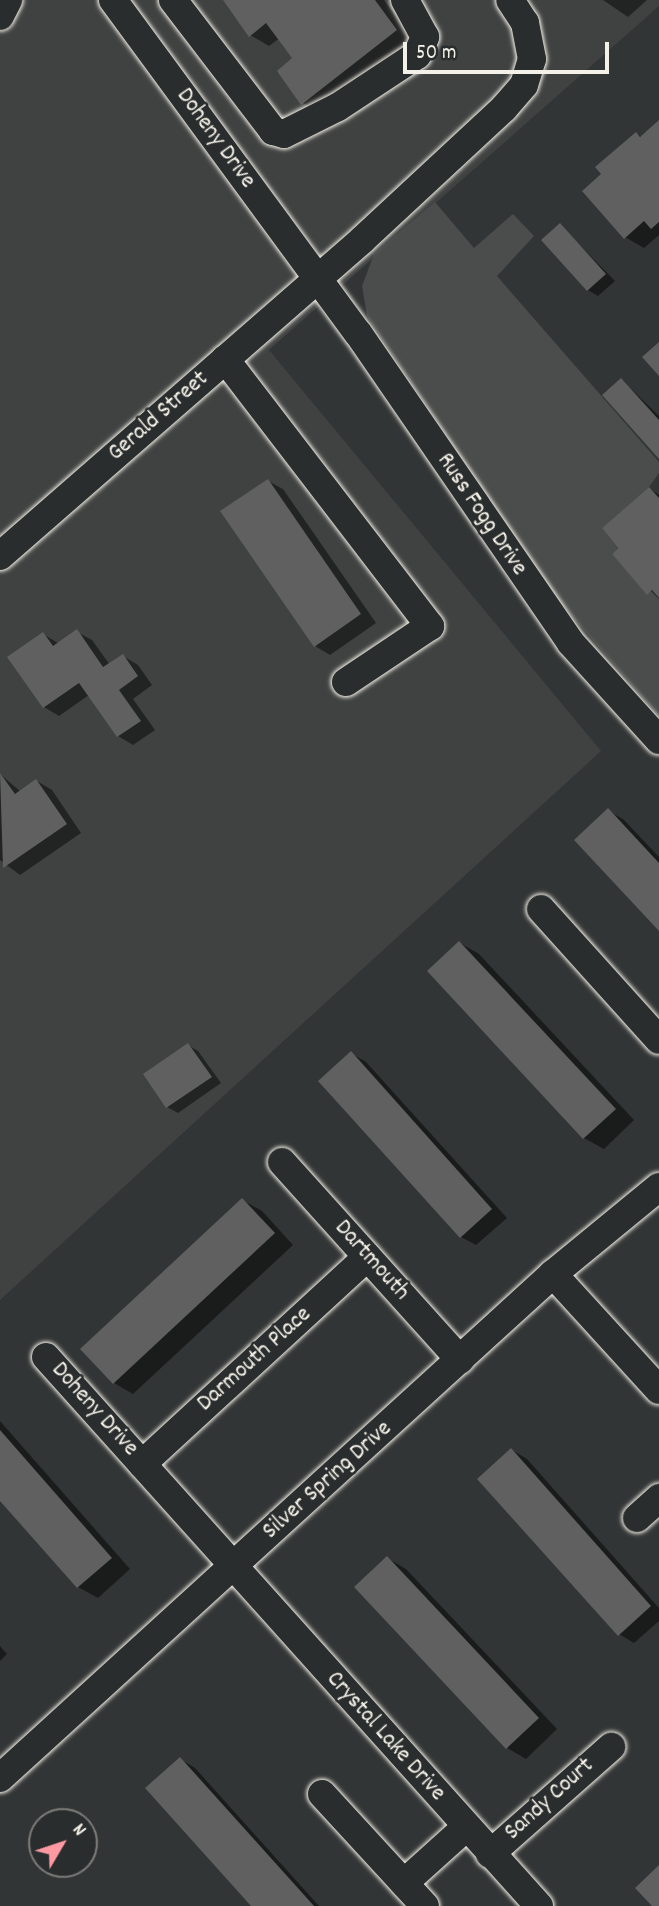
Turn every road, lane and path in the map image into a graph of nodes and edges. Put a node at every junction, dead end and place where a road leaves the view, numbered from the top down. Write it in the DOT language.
graph roads {
  1 [pos="8,0"];
  2 [pos="114,0"];
  3 [pos="173,0"];
  4 [pos="405,0"];
  5 [pos="510,0"];
  6 [pos="0,16"];
  7 [pos="317,278"];
  8 [pos="225,359"];
  9 [pos="0,556"];
  10 [pos="346,682"];
  11 [pos="659,740"];
  12 [pos="541,909"];
  13 [pos="659,1040"];
  14 [pos="282,1162"];
  15 [pos="659,1188"];
  16 [pos="367,1257"];
  17 [pos="553,1274"];
  18 [pos="46,1357"];
  19 [pos="460,1360"];
  20 [pos="659,1390"];
  21 [pos="142,1464"];
  22 [pos="659,1498"];
  23 [pos="637,1518"];
  24 [pos="233,1567"];
  25 [pos="611,1746"];
  26 [pos="0,1778"];
  27 [pos="323,1794"];
  28 [pos="465,1828"];
  29 [pos="490,1854"];
  30 [pos="404,1883"];
  31 [pos="425,1906"];
  32 [pos="539,1906"];
  1 -- 6 [label="street"];
  2 -- 7 [label="street, Doheny Drive"];
  3 -- 4 [label="street"];
  5 -- 7 [label="street, Gerald Street"];
  7 -- 8 [label="street, Gerald Street"];
  7 -- 11 [label="street, Russ Fogg Drive"];
  8 -- 9 [label="street, Gerald Street"];
  8 -- 10 [label="street"];
  12 -- 13 [label="street"];
  14 -- 16 [label="street, Dartmouth"];
  15 -- 17 [label="street, Silver Spring Drive"];
  16 -- 19 [label="street, Dartmouth"];
  16 -- 21 [label="street, Darmouth Place"];
  17 -- 19 [label="street, Silver Spring Drive"];
  17 -- 20 [label="street"];
  18 -- 21 [label="street, Doheny Drive"];
  19 -- 24 [label="street, Silver Spring Drive"];
  21 -- 24 [label="street"];
  22 -- 23 [label="street"];
  24 -- 26 [label="street, Silver Spring Drive"];
  24 -- 28 [label="street, Crystal Lake Drive"];
  25 -- 29 [label="street, Sandy Court"];
  27 -- 30 [label="street"];
  28 -- 29 [label="street, Crystal Lake Drive"];
  28 -- 30 [label="street"];
  29 -- 32 [label="street, Crystal Lake Drive"];
  30 -- 31 [label="street"];
}
